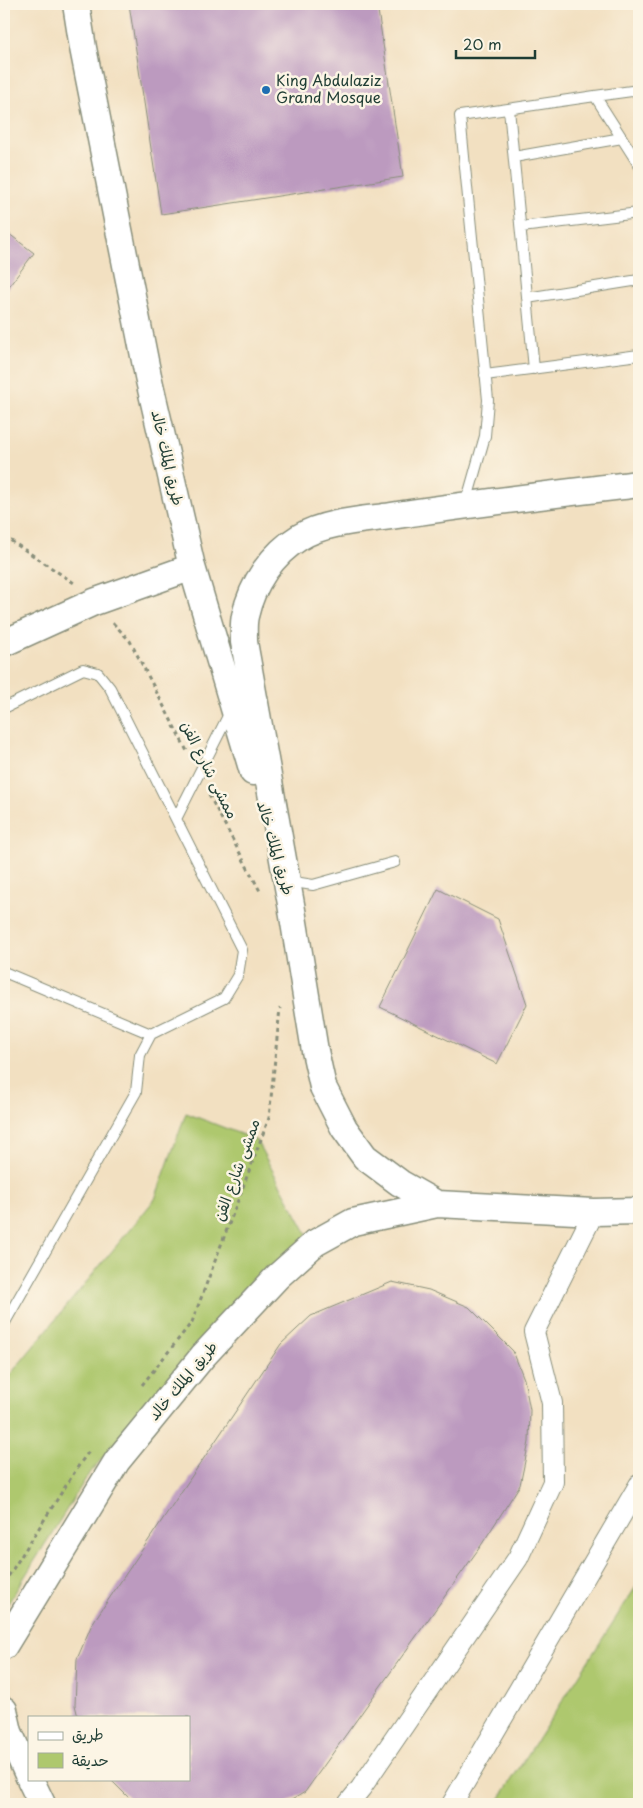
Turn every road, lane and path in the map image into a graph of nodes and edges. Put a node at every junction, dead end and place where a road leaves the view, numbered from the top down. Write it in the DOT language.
graph roads {
  1 [pos="76,4"];
  2 [pos="639,90"];
  3 [pos="595,96"];
  4 [pos="509,109"];
  5 [pos="622,138"];
  6 [pos="514,157"];
  7 [pos="639,165"];
  8 [pos="639,213"];
  9 [pos="520,227"];
  10 [pos="639,280"];
  11 [pos="527,298"];
  12 [pos="639,355"];
  13 [pos="534,369"];
  14 [pos="485,375"];
  15 [pos="639,484"];
  16 [pos="466,504"];
  17 [pos="4,536"];
  18 [pos="192,567"];
  19 [pos="72,581"];
  20 [pos="130,641"];
  21 [pos="4,643"];
  22 [pos="233,706"];
  23 [pos="4,708"];
  24 [pos="199,774"];
  25 [pos="176,819"];
  26 [pos="395,862"];
  27 [pos="289,892"];
  28 [pos="263,898"];
  29 [pos="4,972"];
  30 [pos="278,999"];
  31 [pos="151,1034"];
  32 [pos="437,1204"];
  33 [pos="639,1211"];
  34 [pos="594,1212"];
  35 [pos="4,1324"];
  36 [pos="137,1392"];
  37 [pos="94,1446"];
  38 [pos="639,1485"];
  39 [pos="4,1583"];
  40 [pos="40,1586"];
  41 [pos="4,1646"];
  42 [pos="4,1662"];
  43 [pos="4,1710"];
  44 [pos="28,1776"];
  45 [pos="30,1780"];
  46 [pos="42,1804"];
  47 [pos="348,1804"];
  48 [pos="452,1804"];
  1 -- 18 [label="street, طريق الملك خالد"];
  2 -- 3 [label="lane"];
  3 -- 4 [label="lane"];
  3 -- 5 [label="lane"];
  4 -- 6 [label="lane"];
  4 -- 14 [label="lane"];
  5 -- 6 [label="lane"];
  5 -- 7 [label="lane"];
  6 -- 9 [label="lane"];
  8 -- 9 [label="lane"];
  9 -- 11 [label="lane"];
  10 -- 11 [label="lane"];
  11 -- 13 [label="lane"];
  12 -- 13 [label="lane"];
  13 -- 14 [label="lane"];
  14 -- 16 [label="lane"];
  15 -- 16 [label="street"];
  16 -- 27 [label="street"];
  17 -- 19 [label="path"];
  18 -- 21 [label="street"];
  18 -- 22 [label="street, طريق الملك خالد"];
  20 -- 24 [label="path, ممشى شارع الفن"];
  22 -- 24 [label="lane"];
  22 -- 27 [label="street, طريق الملك خالد"];
  23 -- 25 [label="lane"];
  24 -- 25 [label="lane"];
  24 -- 28 [label="path, ممشى شارع الفن"];
  25 -- 31 [label="lane"];
  26 -- 27 [label="lane"];
  27 -- 32 [label="street"];
  29 -- 31 [label="lane"];
  30 -- 36 [label="path, ممشى شارع الفن"];
  31 -- 35 [label="lane"];
  32 -- 34 [label="street"];
  32 -- 40 [label="street, طريق الملك خالد"];
  33 -- 34 [label="street"];
  34 -- 47 [label="street"];
  37 -- 39 [label="path"];
  38 -- 48 [label="street"];
  40 -- 41 [label="street, طريق الملك خالد"];
  40 -- 42 [label="street"];
  43 -- 44 [label="street"];
  45 -- 46 [label="street"];
}
